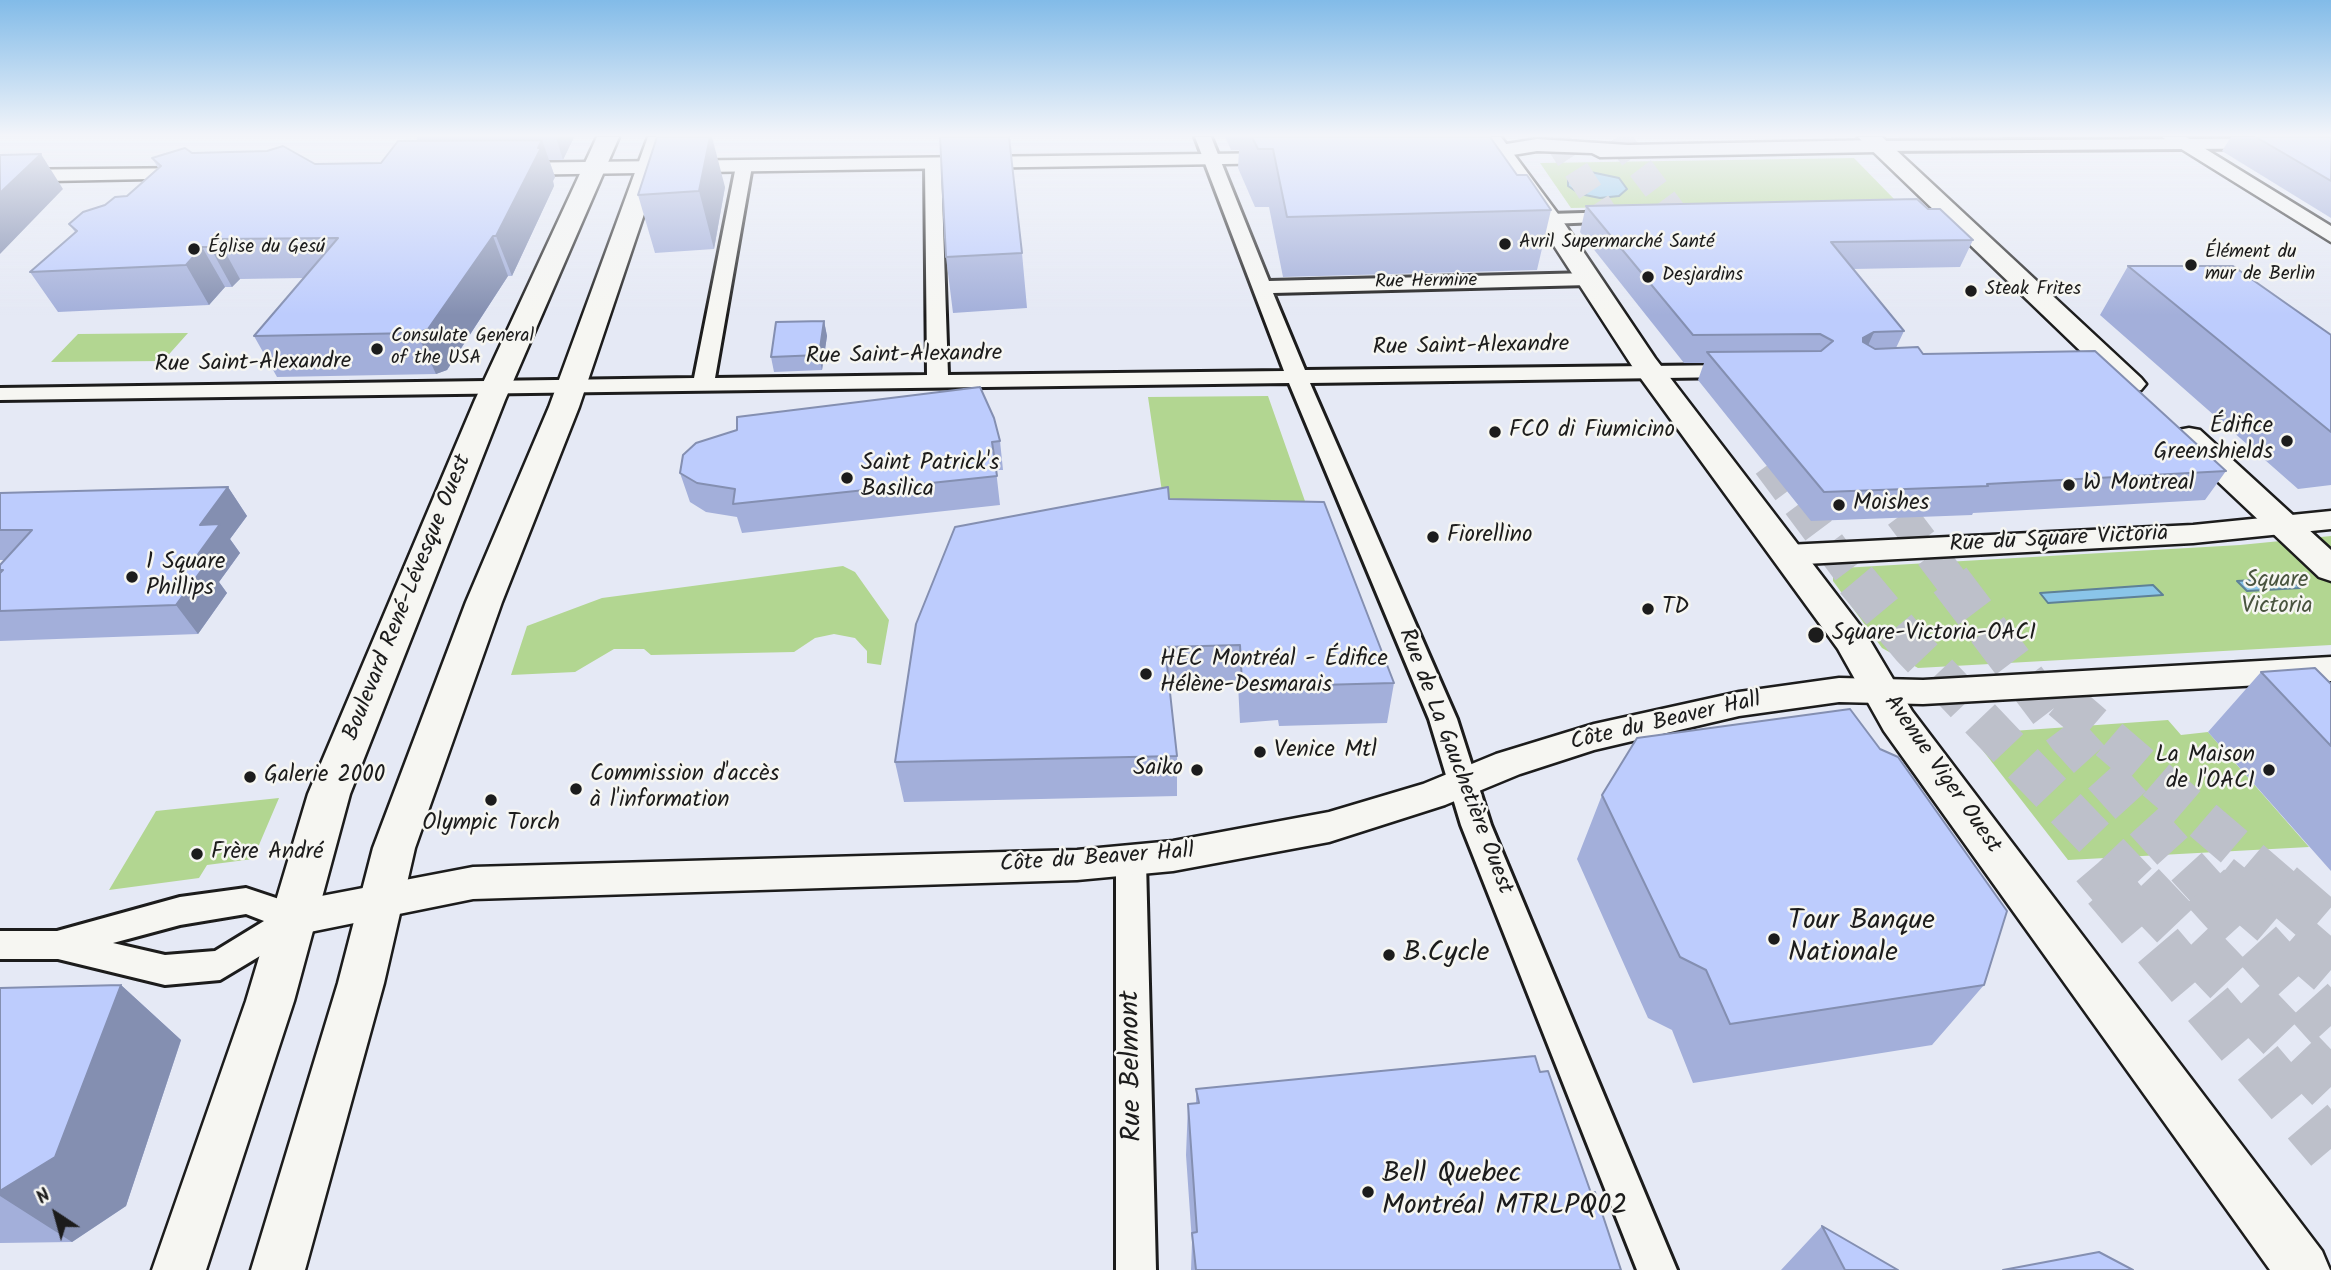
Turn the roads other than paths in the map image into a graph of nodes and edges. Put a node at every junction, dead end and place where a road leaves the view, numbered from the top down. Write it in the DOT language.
graph roads {
  1 [pos="582,196"];
  2 [pos="638,196"];
  3 [pos="738,196"];
  4 [pos="934,196"];
  5 [pos="1226,196"];
  6 [pos="1529,196"];
  7 [pos="1920,196"];
  8 [pos="2268,196"];
  9 [pos="1636,216"];
  10 [pos="1549,219"];
  11 [pos="2331,235"];
  12 [pos="1589,279"];
  13 [pos="1263,287"];
  14 [pos="2107,362"];
  15 [pos="2078,363"];
  16 [pos="1757,371"];
  17 [pos="1651,372"];
  18 [pos="1296,377"];
  19 [pos="938,383"];
  20 [pos="703,385"];
  21 [pos="569,388"];
  22 [pos="495,389"];
  23 [pos="0,394"];
  24 [pos="2331,520"];
  25 [pos="2286,526"];
  26 [pos="1787,555"];
  27 [pos="2331,569"];
  28 [pos="2331,669"];
  29 [pos="1881,690"];
  30 [pos="1463,782"];
  31 [pos="1131,861"];
  32 [pos="381,899"];
  33 [pos="295,918"];
  34 [pos="0,945"];
  35 [pos="58,945"];
  36 [pos="179,1270"];
  37 [pos="278,1270"];
  38 [pos="1136,1270"];
  39 [pos="1657,1270"];
  40 [pos="2303,1270"];
  1 -- 22 [label="main road, Boulevard René-Lévesque Ouest"];
  2 -- 21 [label="main road"];
  3 -- 20 [label="street"];
  4 -- 19 [label="street"];
  5 -- 13 [label="street, Rue de La Gauchetière Ouest"];
  6 -- 10 [label="main road, Avenue Viger Ouest"];
  7 -- 14 [label="main road"];
  8 -- 11 [label="street"];
  9 -- 10 [label="street"];
  10 -- 12 [label="main road, Avenue Viger Ouest"];
  12 -- 13 [label="street, Rue Hermine"];
  12 -- 17 [label="main road, Avenue Viger Ouest"];
  13 -- 18 [label="street, Rue de La Gauchetière Ouest"];
  14 -- 15 [label="street"];
  14 -- 25 [label="main road"];
  16 -- 17 [label="street, Rue Saint-Alexandre"];
  17 -- 18 [label="street, Rue Saint-Alexandre"];
  17 -- 26 [label="main road, Avenue Viger Ouest"];
  18 -- 19 [label="street, Rue Saint-Alexandre"];
  18 -- 30 [label="street, Rue de La Gauchetière Ouest"];
  19 -- 20 [label="street, Rue Saint-Alexandre"];
  20 -- 21 [label="street, Rue Saint-Alexandre"];
  21 -- 22 [label="street, Rue Saint-Alexandre"];
  21 -- 32 [label="main road"];
  22 -- 23 [label="street, Rue Saint-Alexandre"];
  22 -- 33 [label="main road, Boulevard René-Lévesque Ouest"];
  24 -- 25 [label="street, Rue du Square Victoria"];
  25 -- 26 [label="street, Rue du Square Victoria"];
  25 -- 27 [label="main road"];
  26 -- 29 [label="main road, Avenue Viger Ouest"];
  28 -- 29 [label="street"];
  29 -- 30 [label="street, Côte du Beaver Hall"];
  29 -- 40 [label="main road, Avenue Viger Ouest"];
  30 -- 31 [label="street, Côte du Beaver Hall"];
  30 -- 39 [label="street, Rue de La Gauchetière Ouest"];
  31 -- 32 [label="street, Côte du Beaver Hall"];
  31 -- 38 [label="street, Rue Belmont"];
  32 -- 33 [label="street, Côte du Beaver Hall"];
  32 -- 37 [label="main road"];
  33 -- 35 [label="street"];
  33 -- 35 [label="street"];
  33 -- 36 [label="main road, Boulevard René-Lévesque Ouest"];
  34 -- 35 [label="street"];
}
